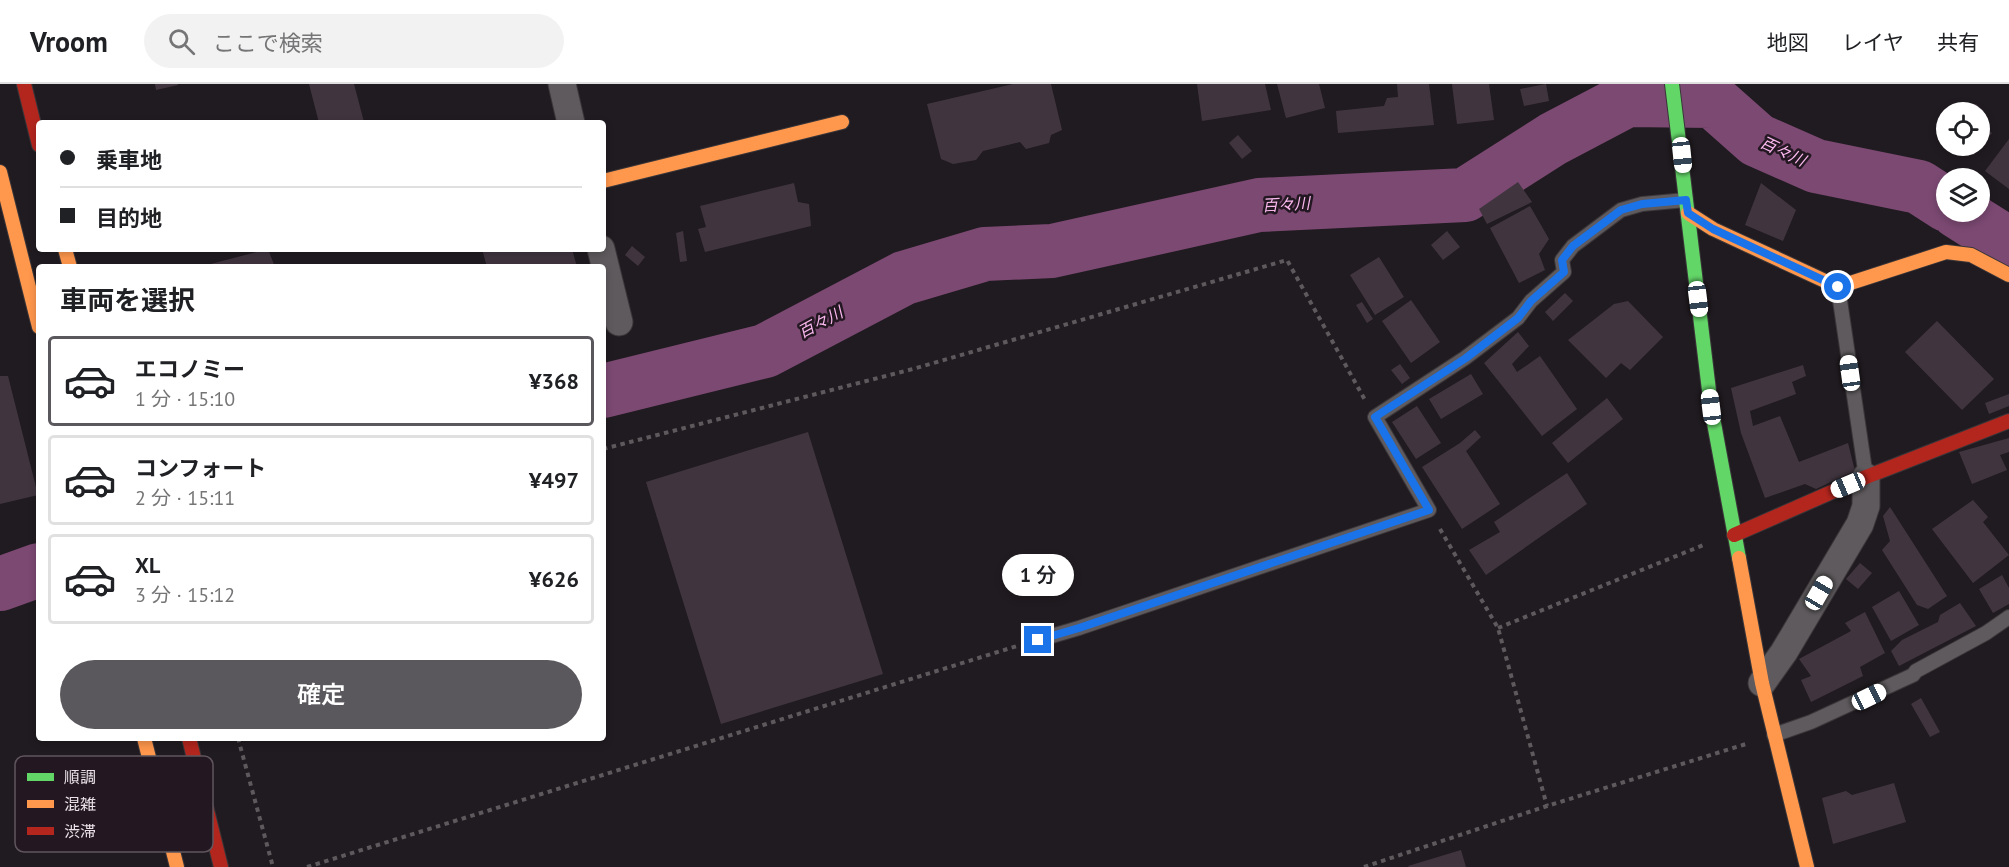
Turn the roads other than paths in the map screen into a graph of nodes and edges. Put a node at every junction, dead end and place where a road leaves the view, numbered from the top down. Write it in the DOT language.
graph roads {
  1 [pos="24,84"];
  2 [pos="562,84"];
  3 [pos="1672,84"];
  4 [pos="570,120"];
  5 [pos="842,122"];
  6 [pos="36,133"];
  7 [pos="0,172"];
  8 [pos="606,180"];
  9 [pos="1687,207"];
  10 [pos="606,269"];
  11 [pos="2009,275"];
  12 [pos="1838,287"];
  13 [pos="36,315"];
  14 [pos="619,322"];
  15 [pos="2009,422"];
  16 [pos="1866,477"];
  17 [pos="1734,535"];
  18 [pos="2009,617"];
  19 [pos="1038,640"];
  20 [pos="1762,683"];
  21 [pos="1774,735"];
  22 [pos="145,741"];
  23 [pos="190,741"];
  24 [pos="149,756"];
  25 [pos="193,756"];
  26 [pos="213,835"];
  27 [pos="173,852"];
  28 [pos="177,867"];
  29 [pos="221,867"];
  30 [pos="1807,867"];
  1 -- 6 [label="street"];
  2 -- 4 [label="street"];
  3 -- 9 [label="street"];
  5 -- 8 [label="street"];
  7 -- 13 [label="street"];
  9 -- 12 [label="street"];
  9 -- 17 [label="street"];
  9 -- 19 [label="lane"];
  10 -- 14 [label="street"];
  11 -- 12 [label="street"];
  12 -- 16 [label="lane"];
  15 -- 16 [label="street"];
  16 -- 17 [label="street"];
  16 -- 20 [label="street"];
  17 -- 20 [label="street"];
  18 -- 21 [label="lane"];
  20 -- 21 [label="street"];
  21 -- 30 [label="street"];
  22 -- 24 [label="street"];
  23 -- 25 [label="street"];
  26 -- 29 [label="street"];
  27 -- 28 [label="street"];
}
